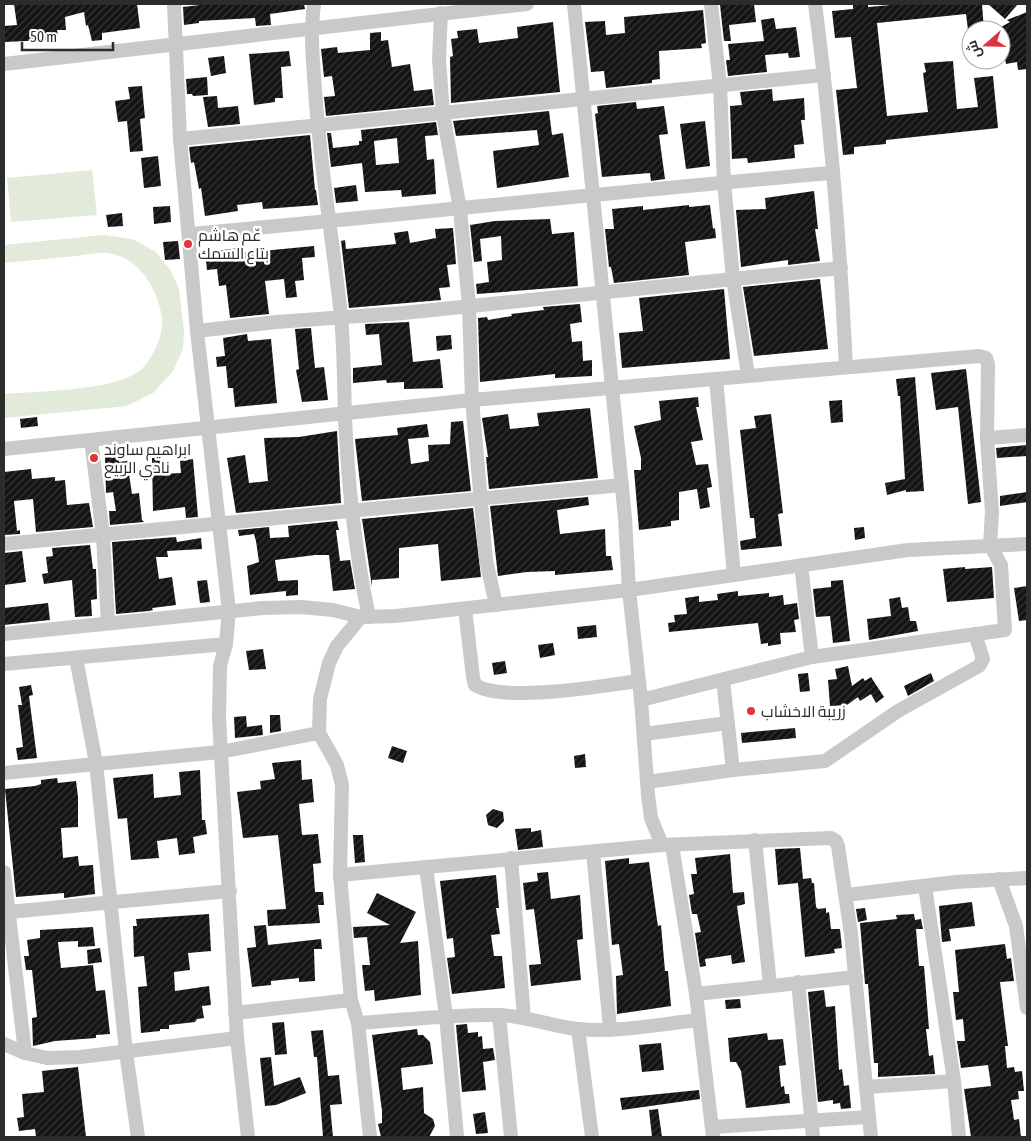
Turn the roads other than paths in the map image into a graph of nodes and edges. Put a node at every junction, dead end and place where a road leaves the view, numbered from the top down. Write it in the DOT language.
graph roads {
  1 [pos="174,4"];
  2 [pos="314,4"];
  3 [pos="527,4"];
  4 [pos="574,4"];
  5 [pos="711,4"];
  6 [pos="815,4"];
  7 [pos="477,6"];
  8 [pos="441,13"];
  9 [pos="311,27"];
  10 [pos="177,44"];
  11 [pos="4,64"];
  12 [pos="824,75"];
  13 [pos="720,86"];
  14 [pos="584,99"];
  15 [pos="443,114"];
  16 [pos="317,126"];
  17 [pos="180,139"];
  18 [pos="832,173"];
  19 [pos="724,182"];
  20 [pos="592,196"];
  21 [pos="460,209"];
  22 [pos="331,222"];
  23 [pos="190,234"];
  24 [pos="841,268"];
  25 [pos="733,279"];
  26 [pos="603,292"];
  27 [pos="468,306"];
  28 [pos="341,317"];
  29 [pos="197,331"];
  30 [pos="846,367"];
  31 [pos="748,376"];
  32 [pos="716,379"];
  33 [pos="612,388"];
  34 [pos="472,400"];
  35 [pos="345,415"];
  36 [pos="208,428"];
  37 [pos="1027,436"];
  38 [pos="987,438"];
  39 [pos="91,440"];
  40 [pos="4,449"];
  41 [pos="622,485"];
  42 [pos="481,497"];
  43 [pos="353,509"];
  44 [pos="219,524"];
  45 [pos="103,536"];
  46 [pos="4,544"];
  47 [pos="1027,544"];
  48 [pos="990,545"];
  49 [pos="801,565"];
  50 [pos="734,575"];
  51 [pos="630,590"];
  52 [pos="496,605"];
  53 [pos="465,608"];
  54 [pos="229,611"];
  55 [pos="365,617"];
  56 [pos="108,623"];
  57 [pos="4,634"];
  58 [pos="975,634"];
  59 [pos="226,644"];
  60 [pos="76,658"];
  61 [pos="812,658"];
  62 [pos="4,664"];
  63 [pos="723,680"];
  64 [pos="638,681"];
  65 [pos="641,700"];
  66 [pos="728,723"];
  67 [pos="319,733"];
  68 [pos="644,734"];
  69 [pos="220,752"];
  70 [pos="96,763"];
  71 [pos="733,770"];
  72 [pos="4,773"];
  73 [pos="647,782"];
  74 [pos="755,840"];
  75 [pos="667,845"];
  76 [pos="593,852"];
  77 [pos="511,858"];
  78 [pos="426,867"];
  79 [pos="4,872"];
  80 [pos="340,875"];
  81 [pos="1027,878"];
  82 [pos="999,879"];
  83 [pos="925,886"];
  84 [pos="230,891"];
  85 [pos="846,895"];
  86 [pos="110,903"];
  87 [pos="9,912"];
  88 [pos="856,977"];
  89 [pos="798,982"];
  90 [pos="1025,984"];
  91 [pos="770,985"];
  92 [pos="696,994"];
  93 [pos="350,1000"];
  94 [pos="1027,1008"];
  95 [pos="235,1013"];
  96 [pos="499,1015"];
  97 [pos="446,1016"];
  98 [pos="524,1018"];
  99 [pos="699,1020"];
  100 [pos="358,1023"];
  101 [pos="610,1028"];
  102 [pos="578,1029"];
  103 [pos="237,1038"];
  104 [pos="4,1044"];
  105 [pos="126,1052"];
  106 [pos="24,1053"];
  107 [pos="954,1081"];
  108 [pos="866,1087"];
  109 [pos="868,1117"];
  110 [pos="811,1120"];
  111 [pos="713,1132"];
  112 [pos="138,1137"];
  113 [pos="248,1137"];
  114 [pos="370,1137"];
  115 [pos="457,1137"];
  116 [pos="511,1137"];
  117 [pos="592,1137"];
  118 [pos="812,1137"];
  119 [pos="871,1137"];
  120 [pos="959,1137"];
  1 -- 10 [label="street"];
  2 -- 9 [label="street"];
  3 -- 7 [label="street"];
  4 -- 14 [label="street"];
  5 -- 13 [label="street"];
  6 -- 12 [label="street"];
  7 -- 8 [label="street"];
  8 -- 9 [label="street"];
  8 -- 15 [label="street"];
  9 -- 10 [label="street"];
  9 -- 16 [label="street"];
  10 -- 11 [label="street"];
  10 -- 17 [label="street"];
  12 -- 13 [label="street"];
  12 -- 18 [label="street"];
  13 -- 14 [label="street"];
  13 -- 19 [label="street"];
  14 -- 15 [label="street"];
  14 -- 20 [label="street"];
  15 -- 16 [label="street"];
  15 -- 21 [label="street"];
  16 -- 17 [label="street"];
  16 -- 22 [label="street"];
  17 -- 23 [label="street"];
  18 -- 19 [label="street"];
  18 -- 24 [label="street"];
  19 -- 20 [label="street"];
  19 -- 25 [label="street"];
  20 -- 21 [label="street"];
  20 -- 26 [label="street"];
  21 -- 22 [label="street"];
  21 -- 27 [label="street"];
  22 -- 23 [label="street"];
  22 -- 28 [label="street"];
  23 -- 29 [label="street"];
  24 -- 25 [label="street"];
  24 -- 30 [label="street"];
  25 -- 26 [label="street"];
  25 -- 31 [label="street"];
  26 -- 27 [label="street"];
  26 -- 33 [label="street"];
  27 -- 28 [label="street"];
  27 -- 34 [label="street"];
  28 -- 29 [label="street"];
  28 -- 35 [label="street"];
  29 -- 36 [label="street"];
  30 -- 31 [label="street"];
  30 -- 38 [label="street"];
  31 -- 32 [label="street"];
  32 -- 33 [label="street"];
  32 -- 50 [label="street"];
  33 -- 34 [label="street"];
  33 -- 41 [label="street"];
  34 -- 35 [label="street"];
  34 -- 42 [label="street"];
  35 -- 36 [label="street"];
  35 -- 43 [label="street"];
  36 -- 39 [label="street"];
  36 -- 44 [label="street"];
  37 -- 38 [label="street"];
  38 -- 48 [label="street"];
  39 -- 40 [label="street"];
  39 -- 45 [label="street"];
  41 -- 42 [label="street"];
  41 -- 51 [label="street"];
  42 -- 43 [label="street"];
  42 -- 52 [label="street"];
  43 -- 44 [label="street"];
  43 -- 55 [label="street"];
  44 -- 45 [label="street"];
  44 -- 54 [label="street"];
  45 -- 46 [label="street"];
  45 -- 56 [label="street"];
  47 -- 48 [label="street"];
  48 -- 49 [label="street"];
  48 -- 58 [label="street"];
  49 -- 50 [label="street"];
  49 -- 61 [label="street"];
  50 -- 51 [label="street"];
  51 -- 52 [label="street"];
  51 -- 64 [label="street"];
  52 -- 53 [label="street"];
  53 -- 55 [label="street"];
  53 -- 64 [label="street"];
  54 -- 55 [label="street"];
  54 -- 56 [label="street"];
  54 -- 59 [label="street"];
  55 -- 67 [label="street"];
  56 -- 57 [label="street"];
  58 -- 61 [label="street"];
  58 -- 71 [label="street"];
  59 -- 60 [label="street"];
  59 -- 69 [label="street"];
  60 -- 62 [label="street"];
  60 -- 70 [label="street"];
  61 -- 63 [label="street"];
  63 -- 65 [label="street"];
  63 -- 66 [label="street"];
  64 -- 65 [label="street"];
  65 -- 68 [label="street"];
  66 -- 68 [label="street"];
  66 -- 71 [label="street"];
  67 -- 69 [label="street"];
  67 -- 80 [label="street"];
  68 -- 73 [label="street"];
  69 -- 70 [label="street"];
  69 -- 84 [label="street"];
  70 -- 72 [label="street"];
  70 -- 86 [label="street"];
  71 -- 73 [label="street"];
  73 -- 75 [label="street"];
  74 -- 75 [label="street"];
  74 -- 85 [label="street"];
  74 -- 91 [label="street"];
  75 -- 76 [label="street"];
  75 -- 92 [label="street"];
  76 -- 77 [label="street"];
  76 -- 101 [label="street"];
  77 -- 78 [label="street"];
  77 -- 98 [label="street"];
  78 -- 80 [label="street"];
  78 -- 97 [label="street"];
  79 -- 87 [label="street"];
  80 -- 93 [label="street"];
  81 -- 82 [label="street"];
  82 -- 83 [label="street"];
  82 -- 90 [label="street"];
  83 -- 85 [label="street"];
  83 -- 107 [label="street"];
  84 -- 86 [label="street"];
  84 -- 95 [label="street"];
  85 -- 88 [label="street"];
  86 -- 87 [label="street"];
  86 -- 105 [label="street"];
  87 -- 106 [label="street"];
  88 -- 89 [label="street"];
  88 -- 108 [label="street"];
  89 -- 91 [label="street"];
  89 -- 110 [label="street"];
  90 -- 94 [label="street"];
  91 -- 92 [label="street"];
  92 -- 99 [label="street"];
  93 -- 95 [label="street"];
  93 -- 100 [label="street"];
  95 -- 103 [label="street"];
  96 -- 97 [label="street"];
  96 -- 98 [label="street"];
  96 -- 116 [label="street"];
  97 -- 100 [label="street"];
  97 -- 115 [label="street"];
  98 -- 102 [label="street"];
  99 -- 101 [label="street"];
  99 -- 111 [label="street"];
  100 -- 114 [label="street"];
  101 -- 102 [label="street"];
  102 -- 117 [label="street"];
  103 -- 105 [label="street"];
  103 -- 113 [label="street"];
  104 -- 106 [label="street"];
  105 -- 106 [label="street"];
  105 -- 112 [label="street"];
  107 -- 108 [label="street"];
  107 -- 120 [label="street"];
  108 -- 109 [label="street"];
  109 -- 110 [label="street"];
  109 -- 119 [label="street"];
  110 -- 111 [label="street"];
  110 -- 118 [label="street"];
}
